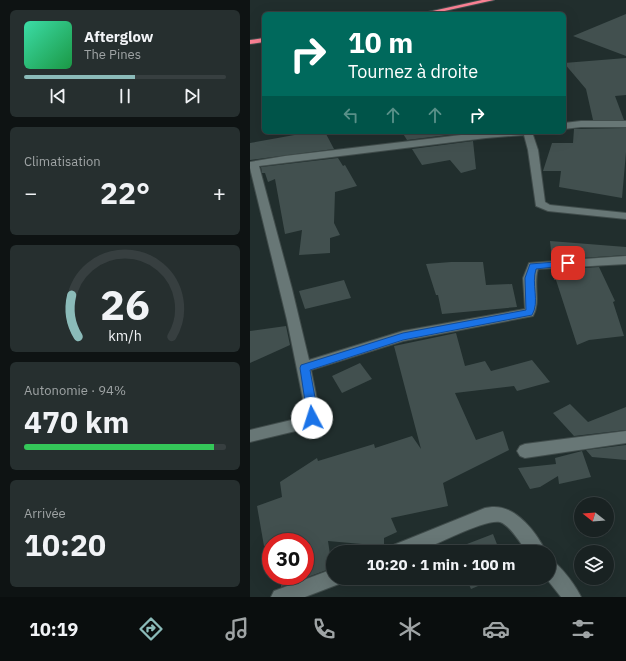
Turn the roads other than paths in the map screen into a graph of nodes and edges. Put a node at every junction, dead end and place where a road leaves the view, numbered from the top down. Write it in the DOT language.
graph roads {
  1 [pos="491,0"];
  2 [pos="432,12"];
  3 [pos="262,40"];
  4 [pos="250,42"];
  5 [pos="626,124"];
  6 [pos="566,126"];
  7 [pos="507,134"];
  8 [pos="529,134"];
  9 [pos="252,165"];
  10 [pos="626,216"];
  11 [pos="626,260"];
  12 [pos="305,368"];
  13 [pos="250,436"];
  14 [pos="626,437"];
  15 [pos="525,451"];
  16 [pos="414,545"];
  17 [pos="532,545"];
  18 [pos="556,577"];
  19 [pos="326,581"];
  20 [pos="280,597"];
  21 [pos="572,597"];
  1 -- 2 [label="highway"];
  3 -- 4 [label="highway"];
  5 -- 6 [label="street"];
  7 -- 9 [label="street"];
  8 -- 10 [label="street"];
  9 -- 12 [label="street"];
  11 -- 12 [label="street"];
  12 -- 13 [label="street"];
  14 -- 15 [label="street"];
  16 -- 17 [label="street"];
  18 -- 21 [label="street"];
  19 -- 20 [label="street"];
}
